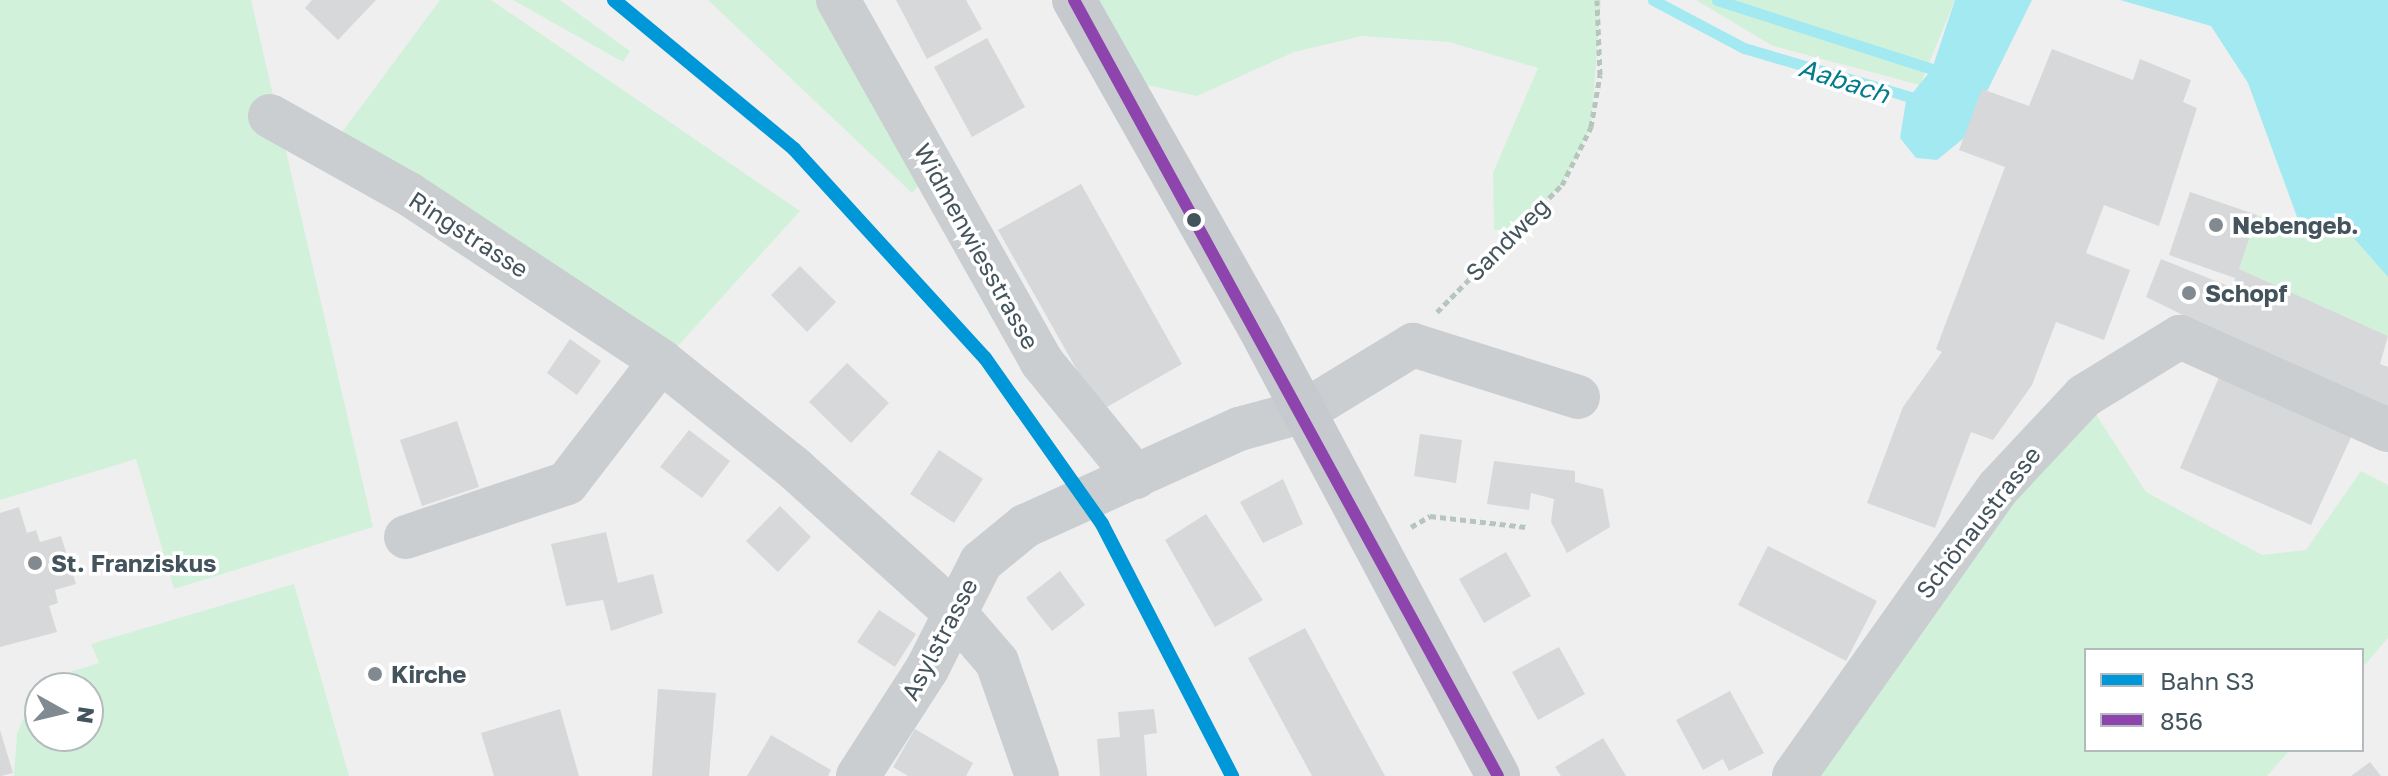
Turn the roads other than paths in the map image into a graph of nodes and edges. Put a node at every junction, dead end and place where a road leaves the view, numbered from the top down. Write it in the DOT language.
graph roads {
  1 [pos="838,0"];
  2 [pos="1074,0"];
  3 [pos="270,116"];
  4 [pos="661,361"];
  5 [pos="1578,397"];
  6 [pos="1305,411"];
  7 [pos="2388,430"];
  8 [pos="1136,477"];
  9 [pos="406,537"];
  10 [pos="953,611"];
  11 [pos="858,776"];
  12 [pos="1037,776"];
  13 [pos="1498,776"];
  14 [pos="1794,776"];
  1 -- 8 [label="street, Widmenwiesstrasse"];
  2 -- 6 [label="main road"];
  3 -- 4 [label="street, Ringstrasse"];
  4 -- 9 [label="street"];
  4 -- 10 [label="street, Ringstrasse"];
  5 -- 6 [label="street"];
  6 -- 8 [label="street, Asylstrasse"];
  6 -- 13 [label="main road"];
  7 -- 14 [label="street, Schönaustrasse"];
  8 -- 10 [label="street, Asylstrasse"];
  10 -- 11 [label="street, Asylstrasse"];
  10 -- 12 [label="street, Ringstrasse"];
}
